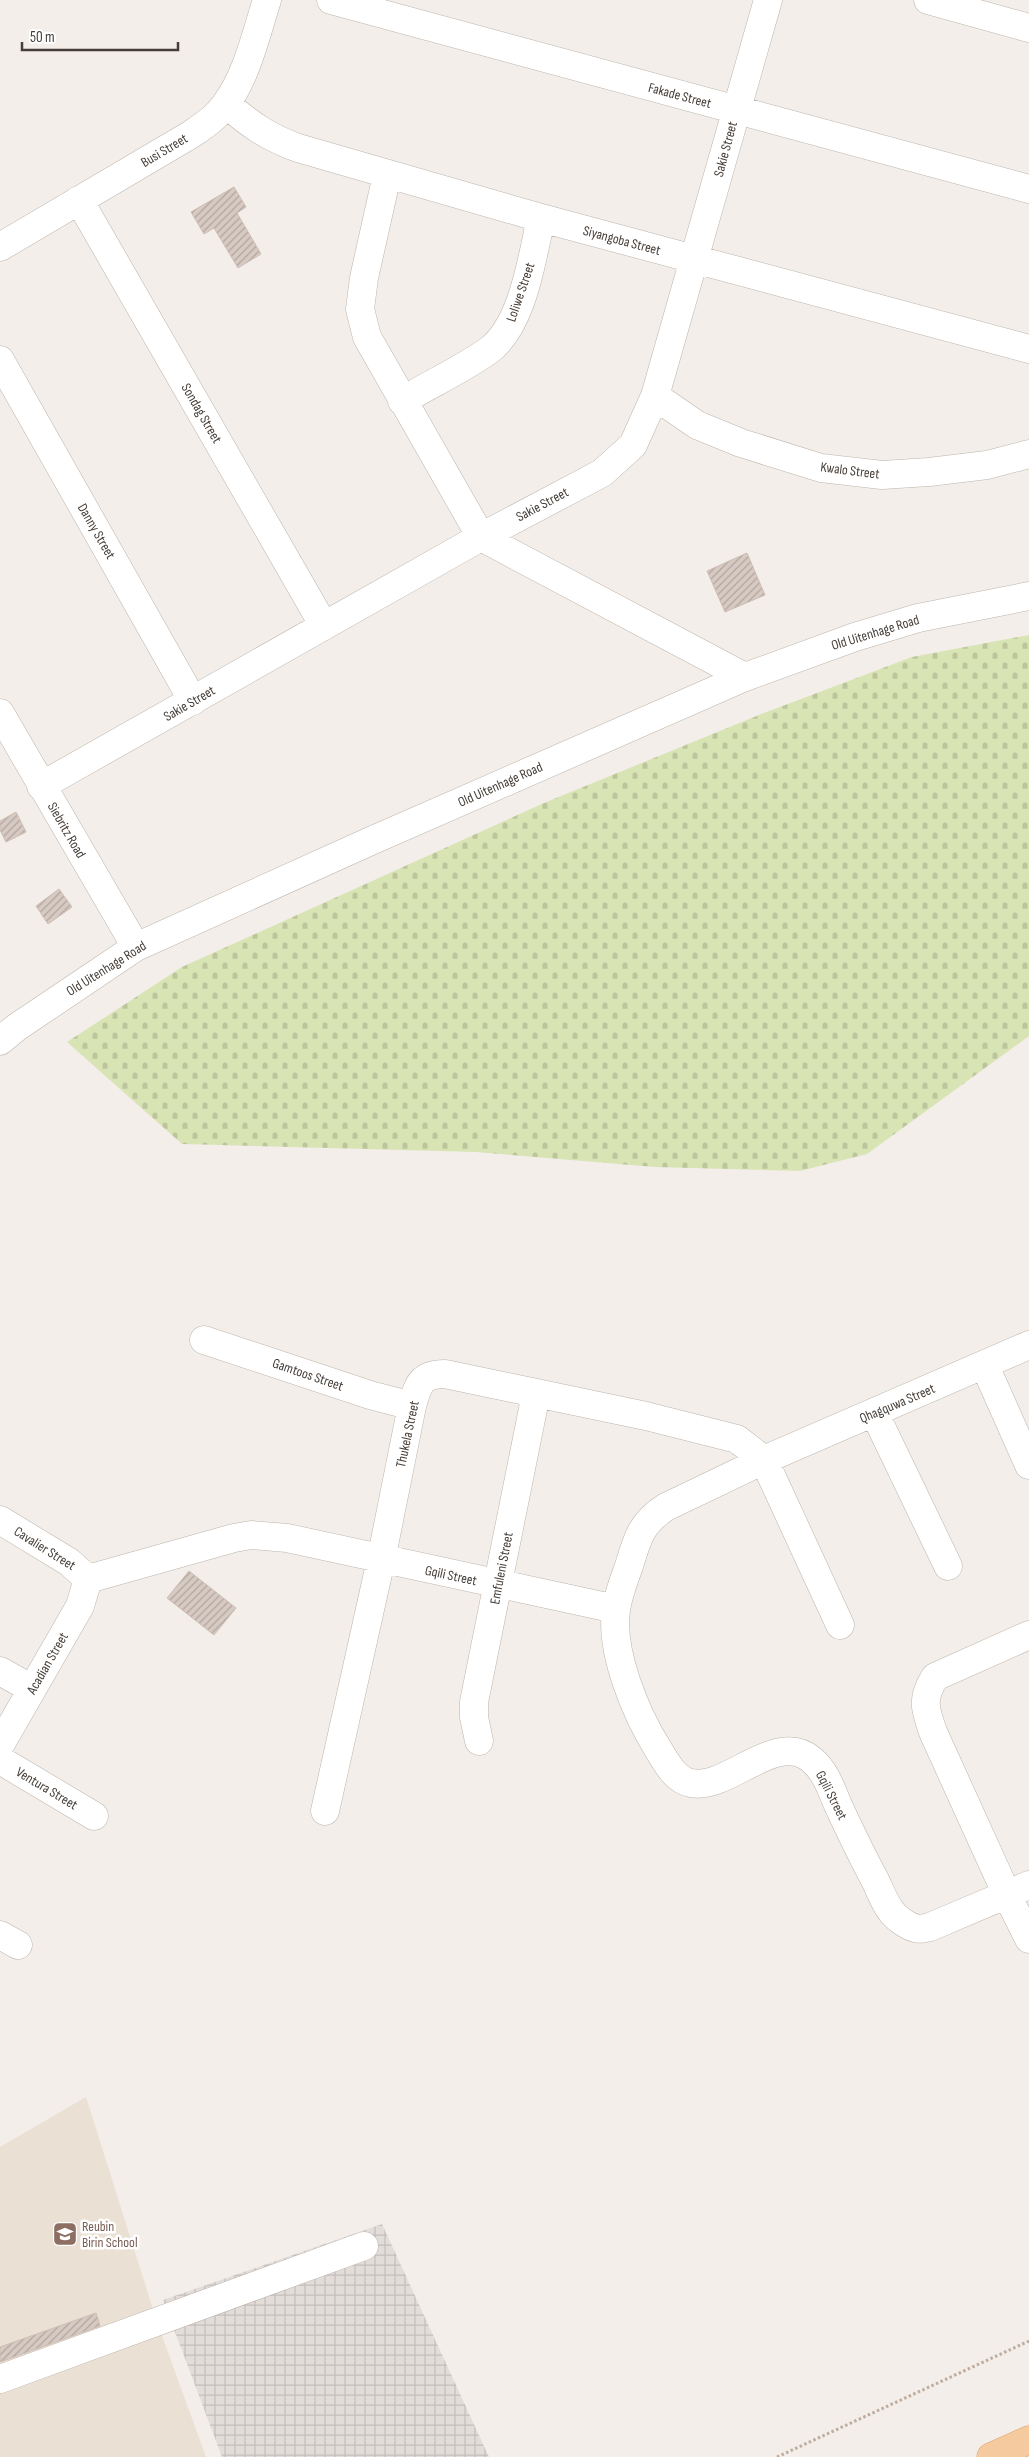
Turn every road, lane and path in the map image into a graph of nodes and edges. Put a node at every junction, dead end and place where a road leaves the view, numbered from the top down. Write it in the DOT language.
graph roads {
  1 [pos="267,0"];
  2 [pos="331,0"];
  3 [pos="768,0"];
  4 [pos="928,0"];
  5 [pos="1029,28"];
  6 [pos="226,104"];
  7 [pos="735,110"];
  8 [pos="387,175"];
  9 [pos="1029,189"];
  10 [pos="79,200"];
  11 [pos="541,218"];
  12 [pos="0,247"];
  13 [pos="695,260"];
  14 [pos="1029,349"];
  15 [pos="0,360"];
  16 [pos="655,396"];
  17 [pos="402,401"];
  18 [pos="1029,454"];
  19 [pos="481,537"];
  20 [pos="1029,596"];
  21 [pos="324,626"];
  22 [pos="745,677"];
  23 [pos="193,701"];
  24 [pos="0,713"];
  25 [pos="42,786"];
  26 [pos="136,947"];
  27 [pos="0,1041"];
  28 [pos="204,1340"];
  29 [pos="1029,1345"];
  30 [pos="985,1366"];
  31 [pos="536,1394"];
  32 [pos="412,1406"];
  33 [pos="874,1412"];
  34 [pos="764,1460"];
  35 [pos="1029,1465"];
  36 [pos="0,1520"];
  37 [pos="380,1560"];
  38 [pos="948,1566"];
  39 [pos="88,1579"];
  40 [pos="498,1585"];
  41 [pos="616,1609"];
  42 [pos="840,1625"];
  43 [pos="1029,1635"];
  44 [pos="0,1671"];
  45 [pos="32,1689"];
  46 [pos="480,1741"];
  47 [pos="0,1745"];
  48 [pos="0,1760"];
  49 [pos="325,1811"];
  50 [pos="94,1816"];
  51 [pos="1018,1890"];
  52 [pos="1029,1939"];
  53 [pos="364,2246"];
  54 [pos="1029,2341"];
  55 [pos="0,2378"];
  56 [pos="1029,2440"];
  57 [pos="777,2457"];
  58 [pos="991,2457"];
  1 -- 6 [label="street, Busi Street"];
  2 -- 7 [label="street, Fakade Street"];
  3 -- 7 [label="street, Sakie Street"];
  4 -- 5 [label="street"];
  6 -- 8 [label="street, Siyangoba Street"];
  6 -- 10 [label="street, Busi Street"];
  7 -- 9 [label="street, Fakade Street"];
  7 -- 13 [label="street, Sakie Street"];
  8 -- 11 [label="street, Siyangoba Street"];
  8 -- 17 [label="street"];
  10 -- 12 [label="street, Busi Street"];
  10 -- 21 [label="street, Sondag Street"];
  11 -- 13 [label="street, Siyangoba Street"];
  11 -- 17 [label="street, Loliwe Street"];
  13 -- 14 [label="street, Siyangoba Street"];
  13 -- 16 [label="street, Sakie Street"];
  15 -- 23 [label="street, Danny Street"];
  16 -- 18 [label="street, Kwalo Street"];
  16 -- 19 [label="street, Sakie Street"];
  17 -- 19 [label="street"];
  19 -- 21 [label="street, Sakie Street"];
  19 -- 22 [label="street"];
  20 -- 22 [label="street, Old Uitenhage Road"];
  21 -- 23 [label="street, Sakie Street"];
  22 -- 26 [label="street, Old Uitenhage Road"];
  23 -- 25 [label="street, Sakie Street"];
  24 -- 25 [label="street, Siebritz Road"];
  25 -- 26 [label="street, Siebritz Road"];
  26 -- 27 [label="street, Old Uitenhage Road"];
  28 -- 32 [label="street, Gamtoos Street"];
  29 -- 30 [label="street, Qhagquwa Street"];
  30 -- 33 [label="street, Qhagquwa Street"];
  30 -- 35 [label="street"];
  31 -- 32 [label="street, Thukela Street"];
  31 -- 34 [label="street, Thukela Street"];
  31 -- 40 [label="street, Emfuleni Street"];
  32 -- 37 [label="street, Thukela Street"];
  33 -- 34 [label="street, Qhagquwa Street"];
  33 -- 38 [label="street"];
  34 -- 41 [label="street, Gqili Street"];
  34 -- 42 [label="street"];
  36 -- 39 [label="street, Cavalier Street"];
  37 -- 39 [label="street, Gqili Street"];
  37 -- 40 [label="street, Gqili Street"];
  37 -- 49 [label="street, Thukela Street"];
  39 -- 45 [label="street, Acadian Street"];
  40 -- 41 [label="street, Gqili Street"];
  40 -- 46 [label="street, Emfuleni Street"];
  41 -- 51 [label="street, Gqili Street"];
  43 -- 51 [label="street"];
  44 -- 45 [label="street"];
  45 -- 47 [label="street, Acadian Street"];
  48 -- 50 [label="street, Ventura Street"];
  51 -- 52 [label="street"];
  53 -- 55 [label="street"];
  54 -- 57 [label="path"];
  56 -- 58 [label="main road"];
}
